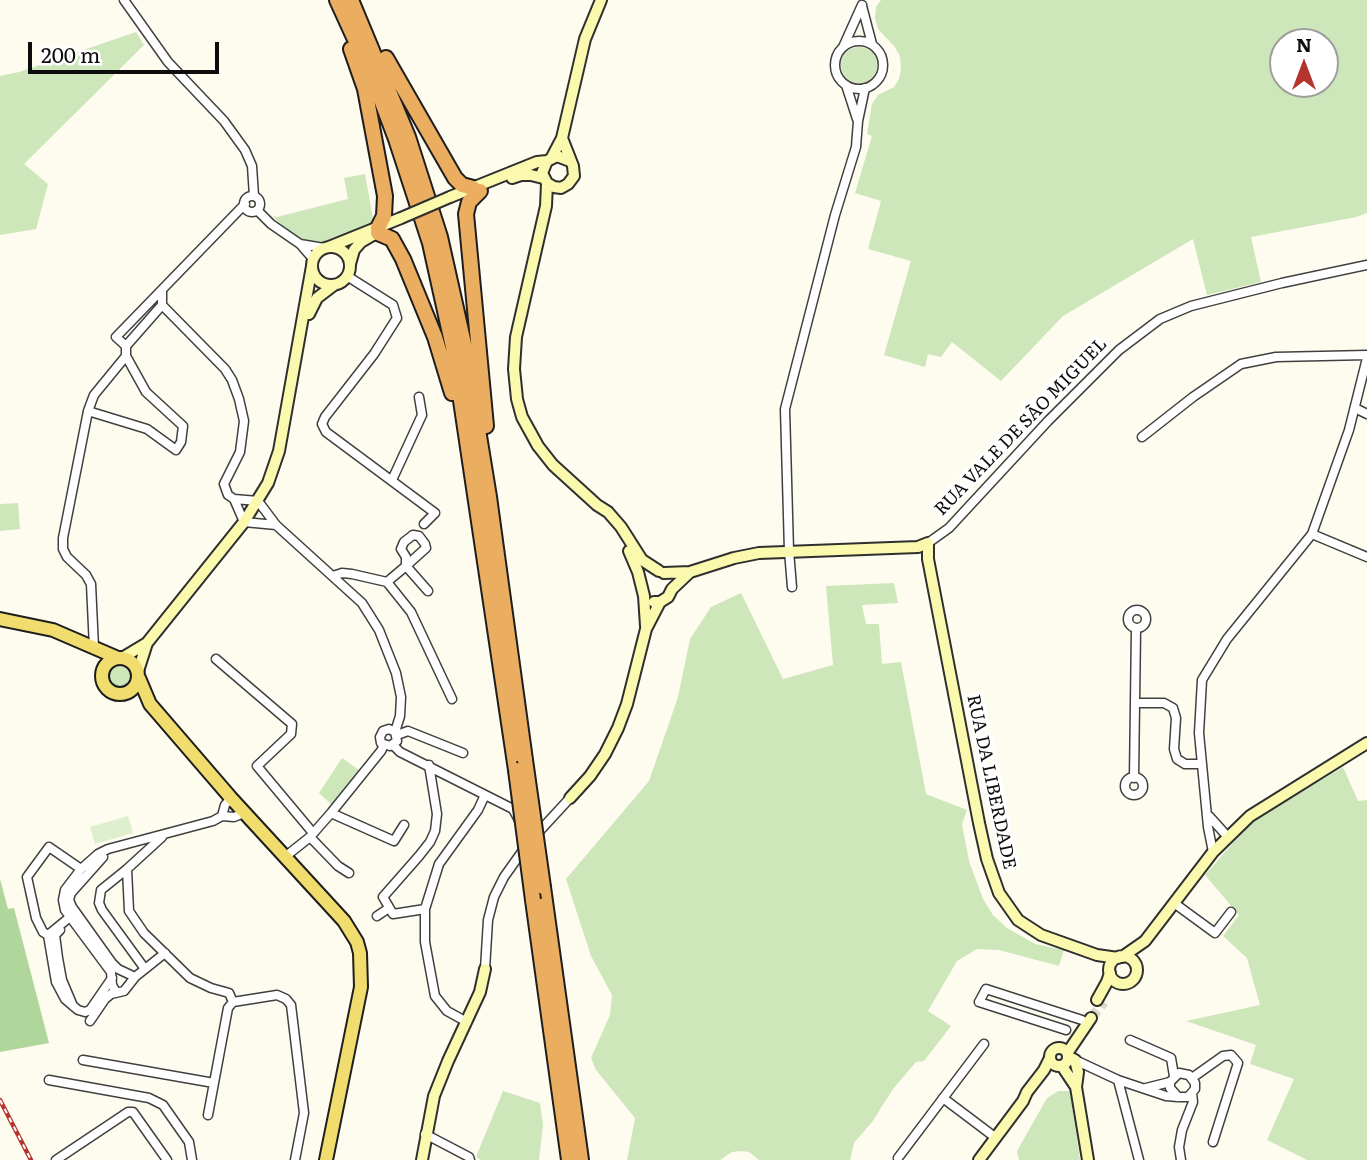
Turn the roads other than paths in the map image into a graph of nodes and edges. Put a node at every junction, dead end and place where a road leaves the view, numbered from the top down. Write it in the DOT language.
graph roads {
  1 [pos="124,0"];
  2 [pos="601,0"];
  3 [pos="346,3"];
  4 [pos="872,44"];
  5 [pos="845,45"];
  6 [pos="846,85"];
  7 [pos="865,88"];
  8 [pos="858,121"];
  9 [pos="562,138"];
  10 [pos="550,159"];
  11 [pos="570,161"];
  12 [pos="549,183"];
  13 [pos="476,190"];
  14 [pos="254,196"];
  15 [pos="245,204"];
  16 [pos="257,210"];
  17 [pos="378,230"];
  18 [pos="300,244"];
  19 [pos="326,248"];
  20 [pos="313,263"];
  21 [pos="1367,265"];
  22 [pos="349,270"];
  23 [pos="334,285"];
  24 [pos="162,291"];
  25 [pos="162,305"];
  26 [pos="303,326"];
  27 [pos="126,346"];
  28 [pos="126,356"];
  29 [pos="1367,356"];
  30 [pos="419,397"];
  31 [pos="1355,408"];
  32 [pos="88,411"];
  33 [pos="1367,414"];
  34 [pos="1142,438"];
  35 [pos="392,480"];
  36 [pos="483,498"];
  37 [pos="234,499"];
  38 [pos="258,501"];
  39 [pos="597,505"];
  40 [pos="244,522"];
  41 [pos="424,524"];
  42 [pos="276,525"];
  43 [pos="1312,534"];
  44 [pos="923,545"];
  45 [pos="789,551"];
  46 [pos="1367,557"];
  47 [pos="662,572"];
  48 [pos="690,572"];
  49 [pos="359,575"];
  50 [pos="333,576"];
  51 [pos="387,582"];
  52 [pos="792,587"];
  53 [pos="672,589"];
  54 [pos="643,590"];
  55 [pos="428,591"];
  56 [pos="350,592"];
  57 [pos="660,602"];
  58 [pos="0,619"];
  59 [pos="1136,628"];
  60 [pos="646,629"];
  61 [pos="147,643"];
  62 [pos="92,647"];
  63 [pos="120,658"];
  64 [pos="216,659"];
  65 [pos="102,675"];
  66 [pos="138,675"];
  67 [pos="119,695"];
  68 [pos="452,699"];
  69 [pos="1135,703"];
  70 [pos="149,704"];
  71 [pos="400,716"];
  72 [pos="385,730"];
  73 [pos="396,734"];
  74 [pos="1367,743"];
  75 [pos="384,745"];
  76 [pos="393,745"];
  77 [pos="463,753"];
  78 [pos="1201,764"];
  79 [pos="429,765"];
  80 [pos="520,765"];
  81 [pos="1134,778"];
  82 [pos="485,795"];
  83 [pos="231,798"];
  84 [pos="570,799"];
  85 [pos="244,813"];
  86 [pos="331,813"];
  87 [pos="222,816"];
  88 [pos="1209,816"];
  89 [pos="404,825"];
  90 [pos="164,835"];
  91 [pos="312,835"];
  92 [pos="1227,836"];
  93 [pos="531,840"];
  94 [pos="121,847"];
  95 [pos="1213,852"];
  96 [pos="286,856"];
  97 [pos="81,869"];
  98 [pos="127,869"];
  99 [pos="349,873"];
  100 [pos="1174,903"];
  101 [pos="389,908"];
  102 [pos="425,909"];
  103 [pos="1231,912"];
  104 [pos="377,916"];
  105 [pos="72,919"];
  106 [pos="48,934"];
  107 [pos="1145,941"];
  108 [pos="165,953"];
  109 [pos="1097,955"];
  110 [pos="1120,957"];
  111 [pos="145,969"];
  112 [pos="485,969"];
  113 [pos="1137,969"];
  114 [pos="1110,971"];
  115 [pos="135,977"];
  116 [pos="111,978"];
  117 [pos="1125,984"];
  118 [pos="116,992"];
  119 [pos="233,1002"];
  120 [pos="73,1006"];
  121 [pos="1086,1018"];
  122 [pos="90,1021"];
  123 [pos="467,1022"];
  124 [pos="1066,1030"];
  125 [pos="1129,1040"];
  126 [pos="984,1044"];
  127 [pos="1171,1058"];
  128 [pos="83,1060"];
  129 [pos="1068,1060"];
  130 [pos="1191,1076"];
  131 [pos="1172,1079"];
  132 [pos="49,1080"];
  133 [pos="1118,1080"];
  134 [pos="214,1083"];
  135 [pos="1076,1087"];
  136 [pos="1139,1087"];
  137 [pos="1192,1093"];
  138 [pos="1178,1097"];
  139 [pos="943,1098"];
  140 [pos="1122,1098"];
  141 [pos="1023,1101"];
  142 [pos="208,1115"];
  143 [pos="425,1134"];
  144 [pos="996,1138"];
  145 [pos="1213,1142"];
  146 [pos="898,1158"];
  147 [pos="56,1160"];
  148 [pos="167,1160"];
  149 [pos="192,1160"];
  150 [pos="295,1160"];
  151 [pos="326,1160"];
  152 [pos="422,1160"];
  153 [pos="470,1160"];
  154 [pos="569,1160"];
  155 [pos="581,1160"];
  156 [pos="979,1160"];
  157 [pos="1088,1160"];
  158 [pos="1139,1160"];
  159 [pos="1181,1160"];
  1 -- 14 [label="street"];
  2 -- 9 [label="street"];
  3 -- 13 [label="highway"];
  3 -- 17 [label="highway"];
  3 -- 36 [label="highway"];
  4 -- 5 [label="street"];
  4 -- 5 [label="street"];
  4 -- 7 [label="street"];
  5 -- 6 [label="street"];
  6 -- 7 [label="street"];
  6 -- 8 [label="street"];
  7 -- 8 [label="street"];
  8 -- 45 [label="street"];
  9 -- 10 [label="street"];
  9 -- 11 [label="street"];
  10 -- 11 [label="street"];
  10 -- 12 [label="street"];
  10 -- 13 [label="street"];
  11 -- 12 [label="street"];
  12 -- 13 [label="street"];
  12 -- 39 [label="street"];
  13 -- 17 [label="street, bridge"];
  13 -- 36 [label="highway"];
  14 -- 15 [label="street"];
  14 -- 16 [label="street"];
  15 -- 16 [label="street"];
  15 -- 24 [label="street"];
  16 -- 18 [label="street"];
  17 -- 19 [label="street"];
  17 -- 22 [label="street"];
  17 -- 36 [label="highway"];
  18 -- 19 [label="street"];
  18 -- 20 [label="street"];
  19 -- 20 [label="street"];
  19 -- 22 [label="street"];
  20 -- 23 [label="street"];
  20 -- 26 [label="street"];
  21 -- 44 [label="street, RUA VALE DE SÃO MIGUEL"];
  22 -- 23 [label="street"];
  22 -- 35 [label="street"];
  23 -- 26 [label="street"];
  24 -- 25 [label="street"];
  24 -- 27 [label="street"];
  25 -- 27 [label="street"];
  25 -- 37 [label="street"];
  26 -- 38 [label="street"];
  27 -- 28 [label="street"];
  28 -- 32 [label="street"];
  28 -- 32 [label="street"];
  29 -- 31 [label="street"];
  29 -- 34 [label="street"];
  30 -- 35 [label="street"];
  31 -- 33 [label="street"];
  31 -- 43 [label="street"];
  32 -- 62 [label="street"];
  35 -- 41 [label="street"];
  36 -- 80 [label="highway"];
  37 -- 38 [label="street"];
  37 -- 40 [label="street"];
  38 -- 40 [label="street"];
  38 -- 42 [label="street"];
  39 -- 47 [label="street"];
  39 -- 54 [label="street"];
  40 -- 42 [label="street"];
  40 -- 61 [label="street"];
  42 -- 50 [label="street"];
  43 -- 46 [label="street"];
  43 -- 78 [label="street"];
  44 -- 45 [label="street"];
  44 -- 109 [label="street, RUA DA LIBERDADE"];
  45 -- 48 [label="street"];
  45 -- 52 [label="street"];
  47 -- 48 [label="street"];
  47 -- 53 [label="street"];
  47 -- 54 [label="street"];
  48 -- 53 [label="street"];
  49 -- 50 [label="street"];
  49 -- 51 [label="street"];
  49 -- 56 [label="street"];
  50 -- 56 [label="street"];
  51 -- 55 [label="street"];
  51 -- 68 [label="street"];
  53 -- 57 [label="street"];
  54 -- 57 [label="street"];
  54 -- 60 [label="street"];
  56 -- 71 [label="street"];
  57 -- 60 [label="street"];
  58 -- 62 [label="main road"];
  59 -- 69 [label="street"];
  60 -- 84 [label="street"];
  61 -- 63 [label="street"];
  61 -- 66 [label="street"];
  62 -- 63 [label="main road"];
  62 -- 65 [label="main road"];
  63 -- 65 [label="main road"];
  63 -- 66 [label="main road"];
  64 -- 91 [label="street"];
  65 -- 67 [label="main road"];
  66 -- 67 [label="main road"];
  66 -- 70 [label="main road"];
  67 -- 70 [label="main road"];
  69 -- 78 [label="street"];
  69 -- 81 [label="street"];
  70 -- 83 [label="main road"];
  71 -- 72 [label="street"];
  71 -- 73 [label="street"];
  72 -- 73 [label="street"];
  72 -- 75 [label="street"];
  73 -- 76 [label="street"];
  73 -- 77 [label="street"];
  74 -- 92 [label="street"];
  75 -- 76 [label="street"];
  75 -- 86 [label="street"];
  76 -- 79 [label="street"];
  78 -- 88 [label="street"];
  79 -- 82 [label="street"];
  79 -- 101 [label="street"];
  80 -- 154 [label="highway, bridge"];
  80 -- 155 [label="highway, bridge"];
  82 -- 93 [label="street"];
  82 -- 102 [label="street"];
  83 -- 85 [label="main road"];
  83 -- 87 [label="street"];
  84 -- 93 [label="street"];
  85 -- 87 [label="street"];
  85 -- 96 [label="main road"];
  86 -- 89 [label="street"];
  86 -- 91 [label="street"];
  87 -- 90 [label="street"];
  88 -- 92 [label="street"];
  88 -- 95 [label="street"];
  90 -- 94 [label="street"];
  90 -- 98 [label="street"];
  91 -- 96 [label="street"];
  91 -- 99 [label="street"];
  92 -- 95 [label="street"];
  93 -- 112 [label="street"];
  94 -- 97 [label="street"];
  94 -- 115 [label="street"];
  95 -- 100 [label="street"];
  96 -- 151 [label="main road"];
  97 -- 105 [label="street"];
  97 -- 106 [label="street"];
  98 -- 108 [label="street"];
  98 -- 111 [label="street"];
  100 -- 103 [label="street"];
  100 -- 107 [label="street"];
  101 -- 102 [label="street"];
  101 -- 104 [label="street"];
  102 -- 123 [label="street"];
  105 -- 106 [label="street"];
  105 -- 116 [label="street"];
  105 -- 120 [label="street"];
  106 -- 120 [label="street"];
  107 -- 110 [label="street"];
  107 -- 113 [label="street"];
  108 -- 111 [label="street"];
  108 -- 119 [label="street"];
  109 -- 110 [label="street, RUA DA LIBERDADE"];
  109 -- 114 [label="street, RUA DA LIBERDADE"];
  110 -- 113 [label="street"];
  110 -- 114 [label="street"];
  111 -- 115 [label="street"];
  112 -- 123 [label="street"];
  113 -- 117 [label="street"];
  114 -- 117 [label="street"];
  114 -- 117 [label="street"];
  115 -- 118 [label="street"];
  116 -- 118 [label="street"];
  116 -- 120 [label="street"];
  118 -- 122 [label="street"];
  119 -- 134 [label="street"];
  119 -- 150 [label="street"];
  121 -- 124 [label="street"];
  121 -- 129 [label="street"];
  123 -- 143 [label="street"];
  125 -- 127 [label="street"];
  126 -- 139 [label="street"];
  127 -- 130 [label="street"];
  127 -- 131 [label="street"];
  128 -- 134 [label="street"];
  129 -- 133 [label="street"];
  129 -- 135 [label="street"];
  129 -- 135 [label="street"];
  129 -- 141 [label="street"];
  129 -- 141 [label="street"];
  130 -- 131 [label="street"];
  130 -- 137 [label="street"];
  130 -- 145 [label="street"];
  131 -- 136 [label="street"];
  131 -- 138 [label="street"];
  132 -- 149 [label="street"];
  133 -- 136 [label="street"];
  133 -- 140 [label="street"];
  134 -- 142 [label="street"];
  135 -- 157 [label="street"];
  136 -- 138 [label="street"];
  136 -- 140 [label="street"];
  137 -- 138 [label="street"];
  137 -- 159 [label="street"];
  139 -- 144 [label="street"];
  139 -- 146 [label="street"];
  140 -- 158 [label="street"];
  141 -- 144 [label="street"];
  143 -- 152 [label="street"];
  143 -- 153 [label="street"];
  144 -- 156 [label="street"];
  147 -- 148 [label="street"];
}
